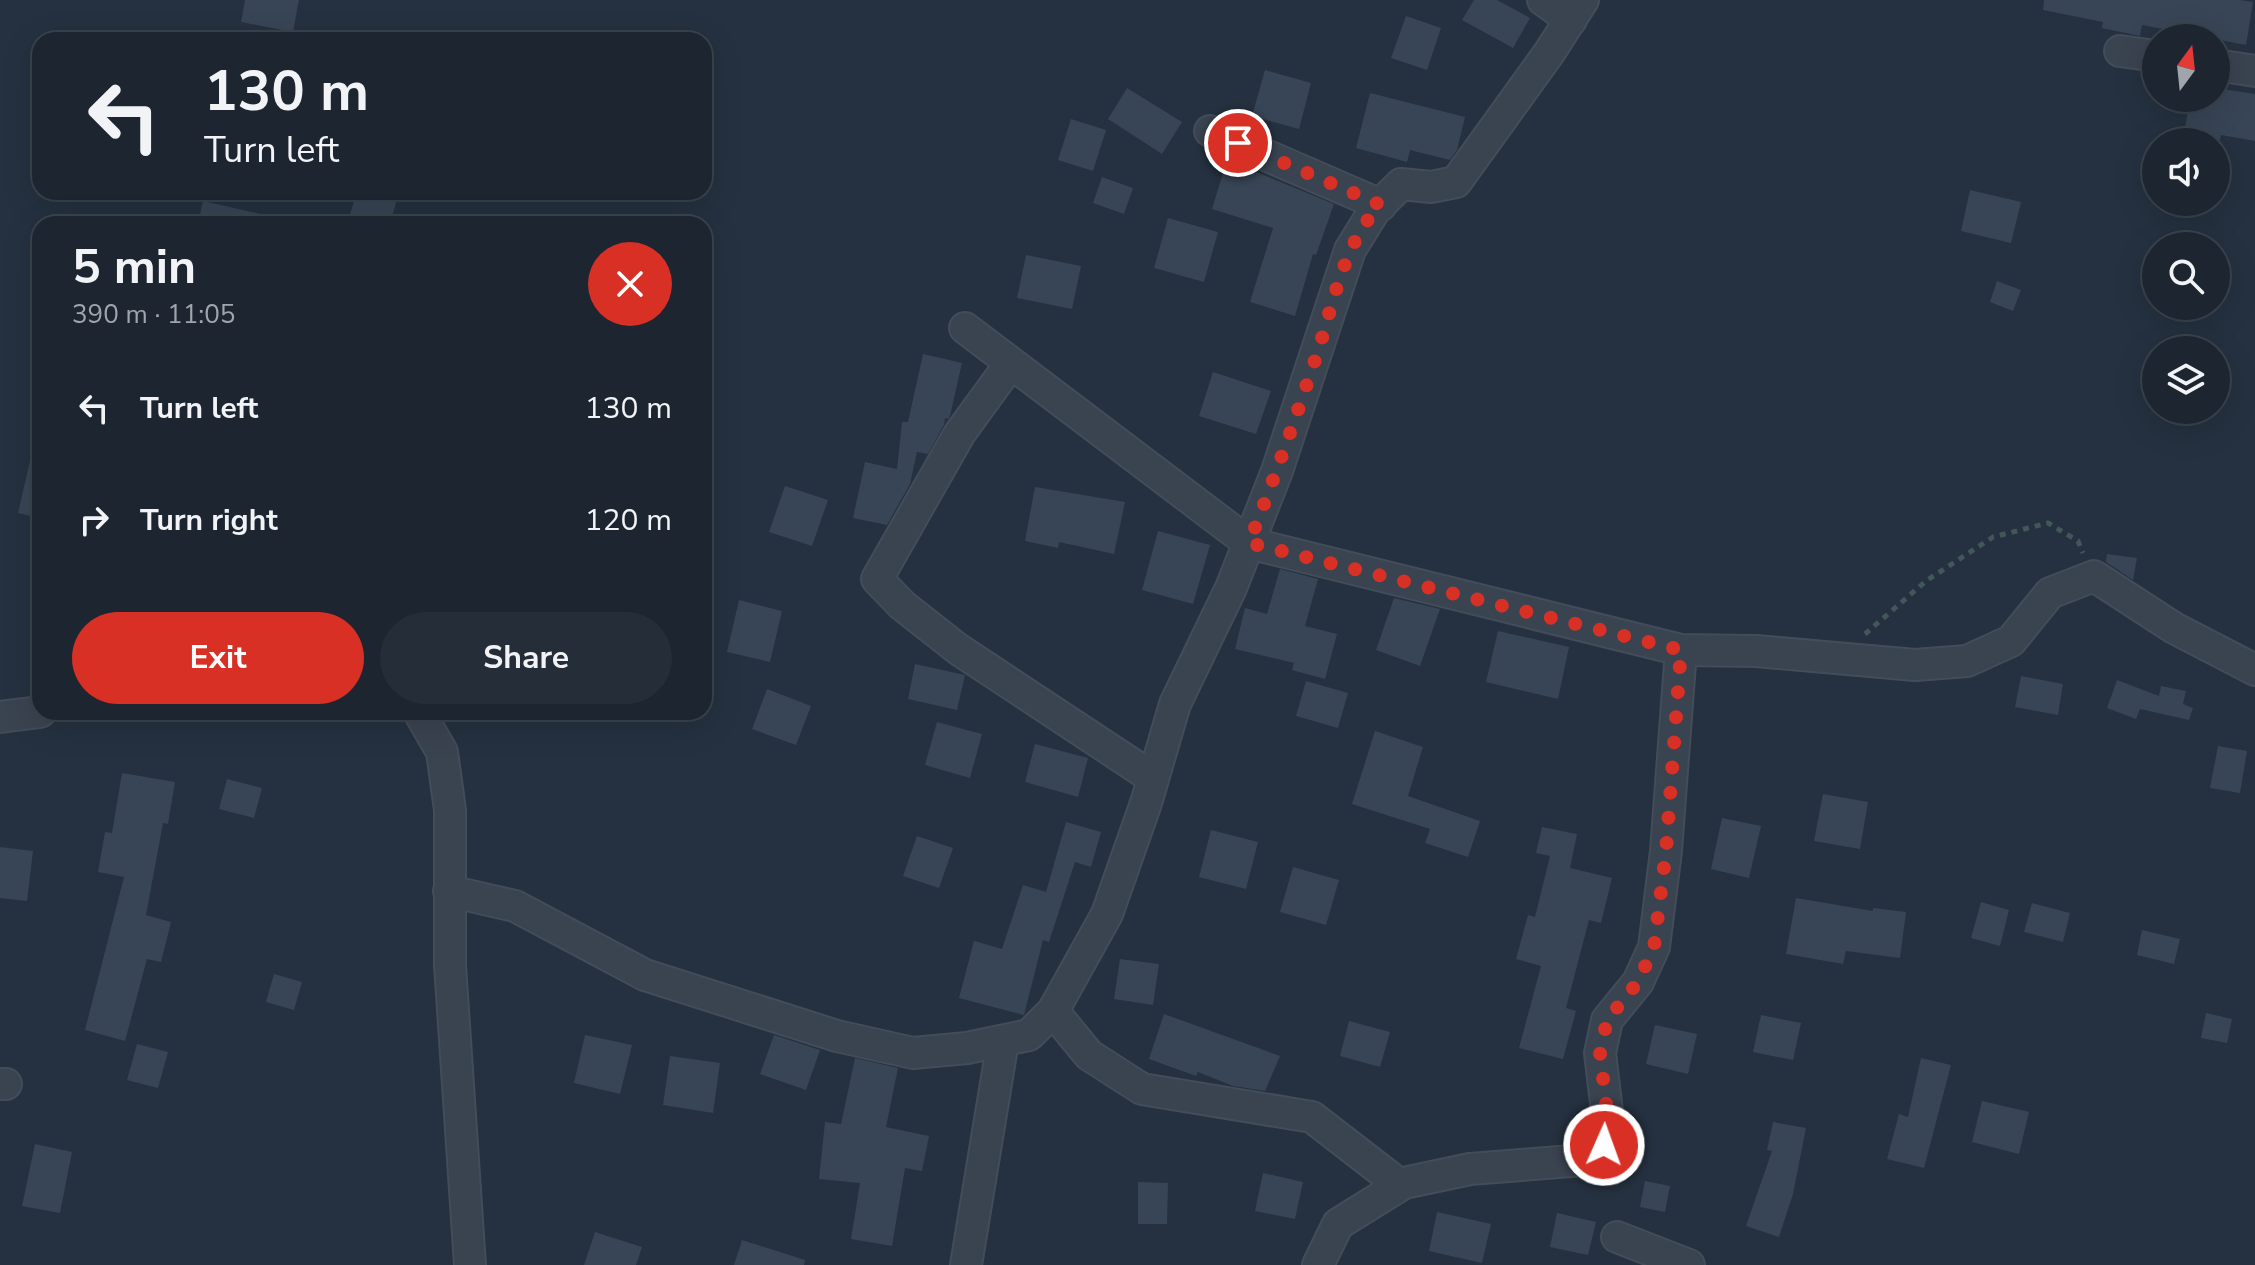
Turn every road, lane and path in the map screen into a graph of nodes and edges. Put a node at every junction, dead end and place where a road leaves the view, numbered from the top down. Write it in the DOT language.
graph roads {
  1 [pos="1543,0"];
  2 [pos="1577,10"];
  3 [pos="2120,51"];
  4 [pos="2142,54"];
  5 [pos="2230,67"];
  6 [pos="2255,71"];
  7 [pos="1210,131"];
  8 [pos="1381,205"];
  9 [pos="965,328"];
  10 [pos="1011,363"];
  11 [pos="1249,543"];
  12 [pos="2094,576"];
  13 [pos="1681,650"];
  14 [pos="1838,658"];
  15 [pos="2255,670"];
  16 [pos="32,713"];
  17 [pos="0,717"];
  18 [pos="424,720"];
  19 [pos="1153,778"];
  20 [pos="449,891"];
  21 [pos="1053,1011"];
  22 [pos="1003,1041"];
  23 [pos="1400,1185"];
  24 [pos="1617,1237"];
  25 [pos="470,1265"];
  26 [pos="966,1265"];
  27 [pos="1318,1265"];
  28 [pos="1689,1265"];
  1 -- 2 [label="street"];
  2 -- 8 [label="street"];
  3 -- 4 [label="street"];
  5 -- 6 [label="street"];
  7 -- 8 [label="street"];
  8 -- 11 [label="street"];
  9 -- 10 [label="street"];
  10 -- 11 [label="street"];
  10 -- 19 [label="street"];
  11 -- 13 [label="street"];
  11 -- 19 [label="street"];
  12 -- 14 [label="street"];
  12 -- 14 [label="path"];
  12 -- 15 [label="street"];
  13 -- 14 [label="street"];
  13 -- 23 [label="street"];
  16 -- 17 [label="street"];
  18 -- 20 [label="street"];
  19 -- 21 [label="street"];
  20 -- 22 [label="street"];
  20 -- 25 [label="street"];
  21 -- 22 [label="street"];
  21 -- 23 [label="street"];
  22 -- 26 [label="street"];
  23 -- 27 [label="street"];
  24 -- 28 [label="street"];
}
